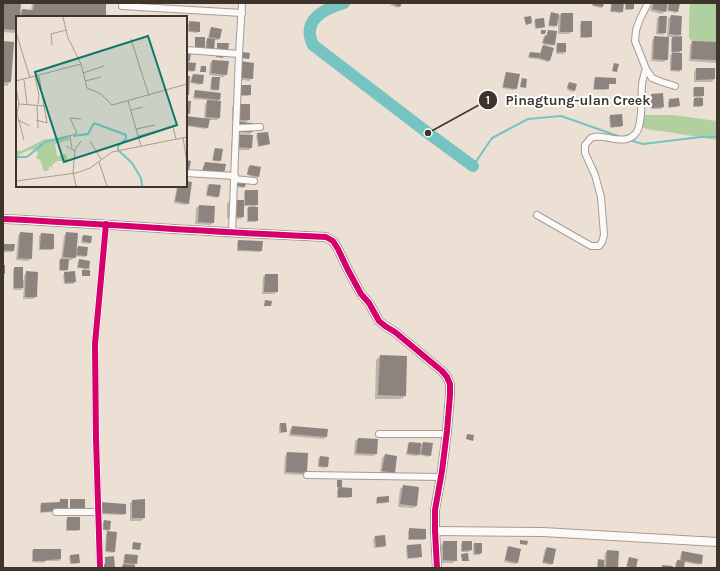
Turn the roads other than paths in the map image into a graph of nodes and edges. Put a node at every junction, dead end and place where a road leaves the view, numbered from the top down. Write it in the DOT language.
graph roads {
  1 [pos="242,3"];
  2 [pos="648,3"];
  3 [pos="122,6"];
  4 [pos="242,13"];
  5 [pos="187,50"];
  6 [pos="239,54"];
  7 [pos="646,69"];
  8 [pos="675,86"];
  9 [pos="260,127"];
  10 [pos="236,128"];
  11 [pos="187,173"];
  12 [pos="234,178"];
  13 [pos="254,181"];
  14 [pos="538,215"];
  15 [pos="3,219"];
  16 [pos="106,224"];
  17 [pos="232,232"];
  18 [pos="379,434"];
  19 [pos="447,434"];
  20 [pos="307,475"];
  21 [pos="441,477"];
  22 [pos="56,512"];
  23 [pos="98,512"];
  24 [pos="434,531"];
  25 [pos="717,542"];
  26 [pos="100,568"];
  27 [pos="437,568"];
  1 -- 4 [label="street"];
  2 -- 7 [label="street"];
  3 -- 4 [label="street"];
  4 -- 6 [label="street"];
  5 -- 6 [label="street"];
  6 -- 10 [label="street"];
  7 -- 8 [label="street"];
  7 -- 14 [label="street"];
  9 -- 10 [label="street"];
  10 -- 12 [label="street"];
  11 -- 12 [label="street"];
  12 -- 13 [label="street"];
  12 -- 17 [label="street"];
  15 -- 16 [label="street"];
  16 -- 17 [label="street"];
  16 -- 23 [label="street"];
  17 -- 19 [label="street"];
  18 -- 19 [label="street"];
  19 -- 21 [label="street"];
  20 -- 21 [label="street"];
  21 -- 24 [label="street"];
  22 -- 23 [label="street"];
  23 -- 26 [label="street"];
  24 -- 25 [label="street"];
  24 -- 27 [label="street"];
}
